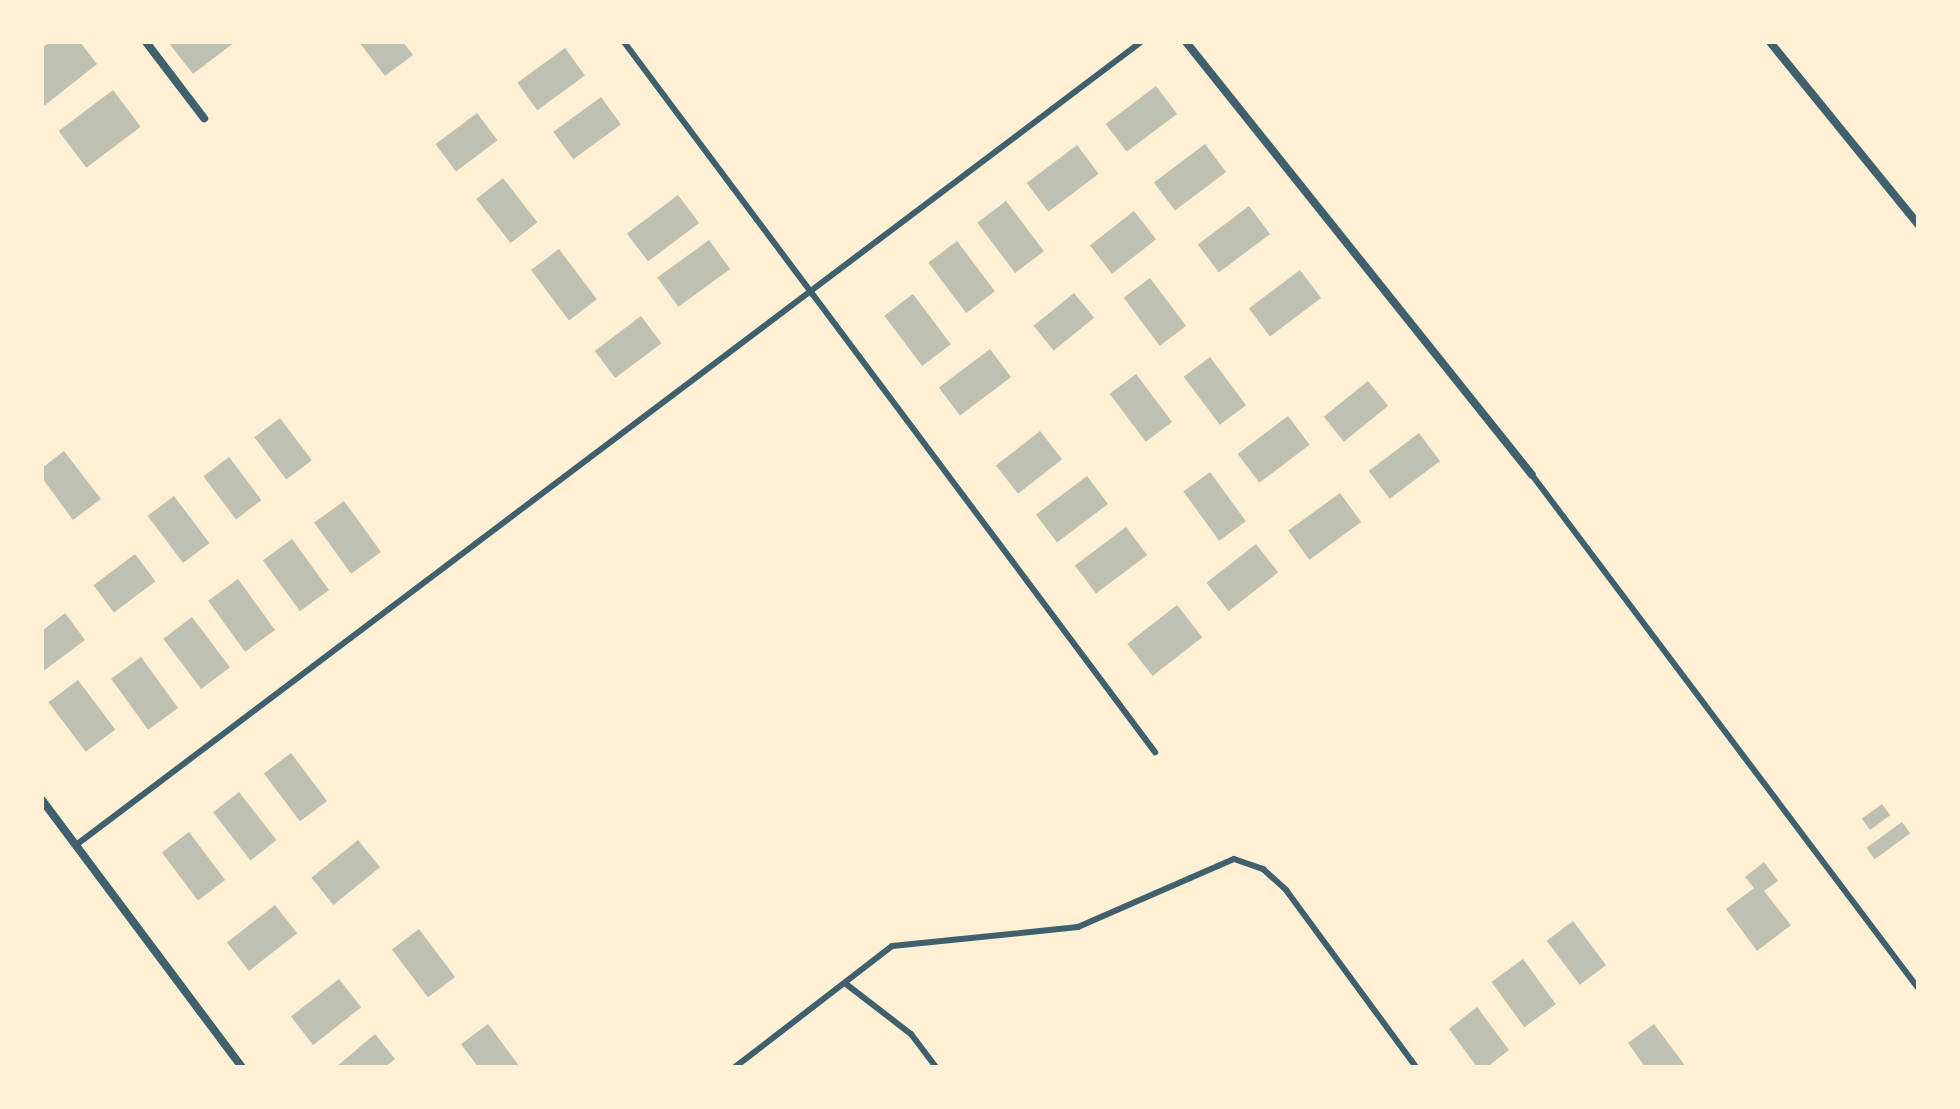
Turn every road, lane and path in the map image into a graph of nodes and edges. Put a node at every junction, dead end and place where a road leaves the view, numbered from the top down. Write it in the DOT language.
graph roads {
  1 [pos="146,42"];
  2 [pos="624,42"];
  3 [pos="1141,42"];
  4 [pos="1186,42"];
  5 [pos="1770,42"];
  6 [pos="204,118"];
  7 [pos="1918,224"];
  8 [pos="810,291"];
  9 [pos="1532,475"];
  10 [pos="1155,752"];
  11 [pos="42,800"];
  12 [pos="76,845"];
  13 [pos="846,984"];
  14 [pos="1918,988"];
  15 [pos="242,1067"];
  16 [pos="735,1067"];
  17 [pos="936,1067"];
  18 [pos="1416,1067"];
  1 -- 6 [label="street"];
  2 -- 8 [label="lane"];
  3 -- 8 [label="lane"];
  4 -- 9 [label="street"];
  5 -- 7 [label="street"];
  8 -- 10 [label="lane"];
  8 -- 12 [label="lane"];
  9 -- 14 [label="lane"];
  11 -- 12 [label="street"];
  12 -- 15 [label="street"];
  13 -- 16 [label="lane"];
  13 -- 17 [label="lane"];
  13 -- 18 [label="lane"];
}
